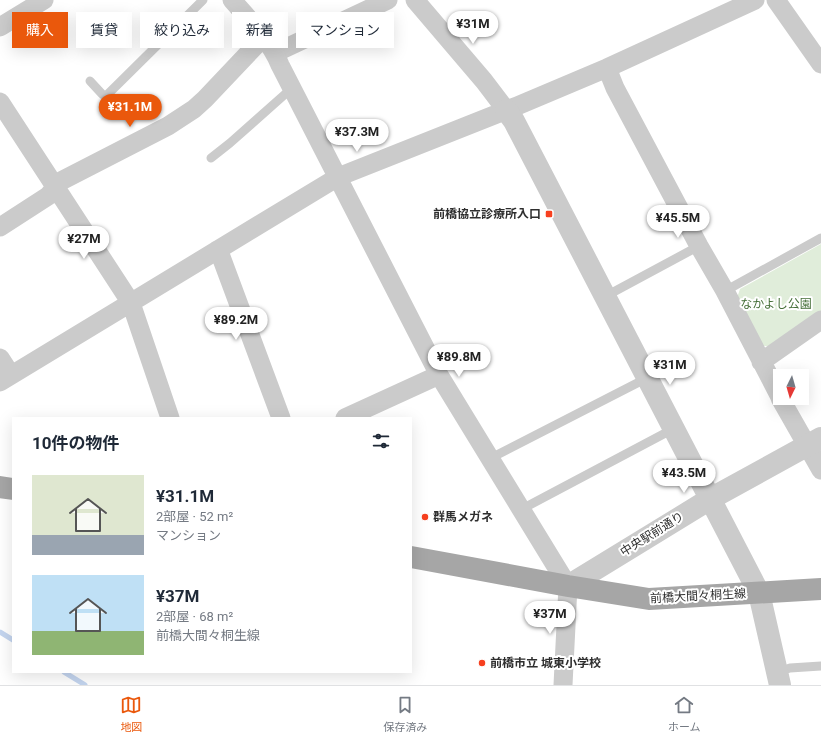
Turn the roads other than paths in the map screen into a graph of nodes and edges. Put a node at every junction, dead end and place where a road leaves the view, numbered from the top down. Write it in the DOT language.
graph roads {
  1 [pos="44,0"];
  2 [pos="203,0"];
  3 [pos="232,0"];
  4 [pos="388,0"];
  5 [pos="415,0"];
  6 [pos="755,0"];
  7 [pos="776,0"];
  8 [pos="243,12"];
  9 [pos="0,27"];
  10 [pos="288,39"];
  11 [pos="253,48"];
  12 [pos="271,48"];
  13 [pos="821,64"];
  14 [pos="607,68"];
  15 [pos="90,81"];
  16 [pos="292,88"];
  17 [pos="0,102"];
  18 [pos="506,110"];
  19 [pos="211,158"];
  20 [pos="338,177"];
  21 [pos="54,187"];
  22 [pos="0,227"];
  23 [pos="821,238"];
  24 [pos="699,246"];
  25 [pos="217,250"];
  26 [pos="725,291"];
  27 [pos="606,296"];
  28 [pos="131,303"];
  29 [pos="821,320"];
  30 [pos="0,358"];
  31 [pos="761,362"];
  32 [pos="439,376"];
  33 [pos="6,378"];
  34 [pos="647,378"];
  35 [pos="773,385"];
  36 [pos="785,405"];
  37 [pos="170,417"];
  38 [pos="281,417"];
  39 [pos="347,417"];
  40 [pos="674,429"];
  41 [pos="814,442"];
  42 [pos="489,459"];
  43 [pos="821,470"];
  44 [pos="0,487"];
  45 [pos="12,489"];
  46 [pos="710,499"];
  47 [pos="522,510"];
  48 [pos="412,557"];
  49 [pos="568,586"];
  50 [pos="821,589"];
  51 [pos="759,593"];
  52 [pos="821,666"];
  53 [pos="778,678"];
  54 [pos="563,685"];
  1 -- 9 [label="street"];
  2 -- 15 [label="lane"];
  3 -- 8 [label="street"];
  4 -- 10 [label="street"];
  5 -- 18 [label="street"];
  6 -- 14 [label="street"];
  7 -- 13 [label="street"];
  11 -- 21 [label="street"];
  12 -- 16 [label="street"];
  14 -- 18 [label="street"];
  14 -- 24 [label="street"];
  16 -- 19 [label="lane"];
  16 -- 20 [label="street"];
  17 -- 21 [label="street"];
  18 -- 20 [label="street"];
  18 -- 27 [label="street"];
  20 -- 25 [label="street"];
  20 -- 32 [label="street"];
  21 -- 22 [label="street"];
  21 -- 28 [label="street"];
  23 -- 26 [label="lane"];
  24 -- 26 [label="street"];
  24 -- 27 [label="lane"];
  25 -- 28 [label="street"];
  25 -- 38 [label="street"];
  26 -- 31 [label="street"];
  27 -- 34 [label="street"];
  28 -- 33 [label="street"];
  28 -- 37 [label="street"];
  29 -- 31 [label="street"];
  30 -- 33 [label="street"];
  31 -- 35 [label="street"];
  32 -- 39 [label="street"];
  32 -- 42 [label="street"];
  34 -- 40 [label="street"];
  34 -- 42 [label="lane"];
  36 -- 41 [label="street"];
  40 -- 46 [label="street"];
  40 -- 47 [label="lane"];
  41 -- 43 [label="street"];
  41 -- 46 [label="street, 中央駅前通り"];
  42 -- 47 [label="street"];
  44 -- 45 [label="main road"];
  46 -- 49 [label="street, 中央駅前通り"];
  46 -- 51 [label="street"];
  47 -- 49 [label="street"];
  48 -- 49 [label="main road, 前橋大間々桐生線"];
  49 -- 51 [label="main road, 前橋大間々桐生線"];
  49 -- 54 [label="street"];
  50 -- 51 [label="main road, 前橋大間々桐生線"];
  51 -- 53 [label="street"];
  52 -- 53 [label="lane"];
}
